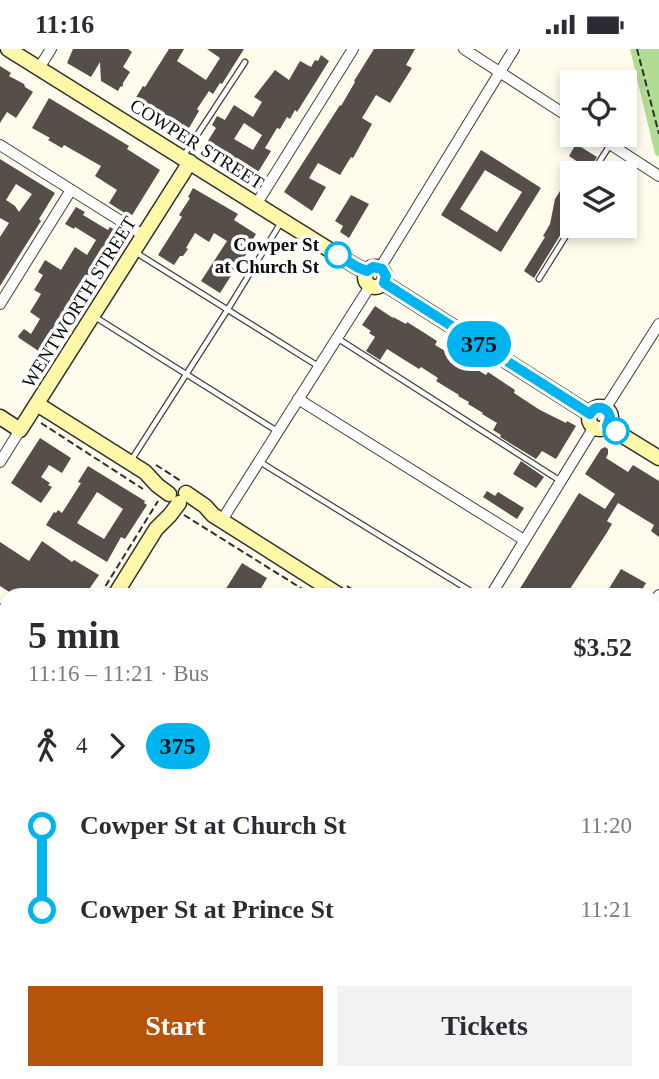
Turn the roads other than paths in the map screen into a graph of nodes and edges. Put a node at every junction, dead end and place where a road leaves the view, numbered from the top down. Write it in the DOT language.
graph roads {
  1 [pos="8,49"];
  2 [pos="51,49"];
  3 [pos="353,49"];
  4 [pos="464,49"];
  5 [pos="514,49"];
  6 [pos="245,62"];
  7 [pos="39,68"];
  8 [pos="501,72"];
  9 [pos="560,111"];
  10 [pos="0,145"];
  11 [pos="616,147"];
  12 [pos="186,160"];
  13 [pos="659,176"];
  14 [pos="71,190"];
  15 [pos="257,203"];
  16 [pos="282,220"];
  17 [pos="143,235"];
  18 [pos="565,238"];
  19 [pos="133,251"];
  20 [pos="375,277"];
  21 [pos="539,279"];
  22 [pos="0,304"];
  23 [pos="228,309"];
  24 [pos="93,316"];
  25 [pos="659,324"];
  26 [pos="337,337"];
  27 [pos="318,366"];
  28 [pos="185,375"];
  29 [pos="298,400"];
  30 [pos="37,404"];
  31 [pos="605,409"];
  32 [pos="0,417"];
  33 [pos="597,422"];
  34 [pos="20,431"];
  35 [pos="278,432"];
  36 [pos="659,458"];
  37 [pos="0,461"];
  38 [pos="259,461"];
  39 [pos="130,463"];
  40 [pos="560,481"];
  41 [pos="175,498"];
  42 [pos="217,518"];
  43 [pos="524,540"];
  44 [pos="119,588"];
  45 [pos="328,588"];
  46 [pos="466,588"];
  47 [pos="495,588"];
  1 -- 7 [label="street, COWPER STREET"];
  2 -- 7 [label="street"];
  3 -- 15 [label="street"];
  4 -- 8 [label="street"];
  5 -- 8 [label="street"];
  6 -- 12 [label="lane"];
  7 -- 12 [label="street, COWPER STREET"];
  8 -- 9 [label="street"];
  8 -- 20 [label="street"];
  10 -- 14 [label="street"];
  11 -- 13 [label="street"];
  12 -- 15 [label="street, COWPER STREET"];
  12 -- 17 [label="street, WENTWORTH STREET"];
  14 -- 17 [label="street"];
  14 -- 22 [label="street"];
  15 -- 16 [label="street, COWPER STREET"];
  16 -- 20 [label="street, COWPER STREET"];
  16 -- 23 [label="lane"];
  17 -- 19 [label="street, WENTWORTH STREET"];
  18 -- 21 [label="lane"];
  19 -- 23 [label="lane"];
  19 -- 24 [label="street, WENTWORTH STREET"];
  20 -- 26 [label="street"];
  20 -- 33 [label="street, COWPER STREET"];
  23 -- 27 [label="lane"];
  23 -- 28 [label="lane"];
  24 -- 28 [label="lane"];
  24 -- 30 [label="street, WENTWORTH STREET"];
  25 -- 31 [label="street"];
  26 -- 27 [label="street"];
  26 -- 40 [label="lane"];
  27 -- 29 [label="street"];
  28 -- 35 [label="lane"];
  28 -- 39 [label="lane"];
  29 -- 35 [label="street"];
  29 -- 43 [label="street"];
  30 -- 34 [label="street, WENTWORTH STREET"];
  30 -- 39 [label="street"];
  31 -- 33 [label="street"];
  32 -- 34 [label="street"];
  33 -- 36 [label="street, COWPER STREET"];
  33 -- 40 [label="street"];
  34 -- 37 [label="street, WENTWORTH STREET"];
  35 -- 38 [label="street"];
  38 -- 42 [label="street"];
  38 -- 46 [label="lane"];
  39 -- 41 [label="street"];
  40 -- 43 [label="street"];
  41 -- 42 [label="street"];
  41 -- 44 [label="street"];
  42 -- 45 [label="street"];
  43 -- 47 [label="street"];
}
